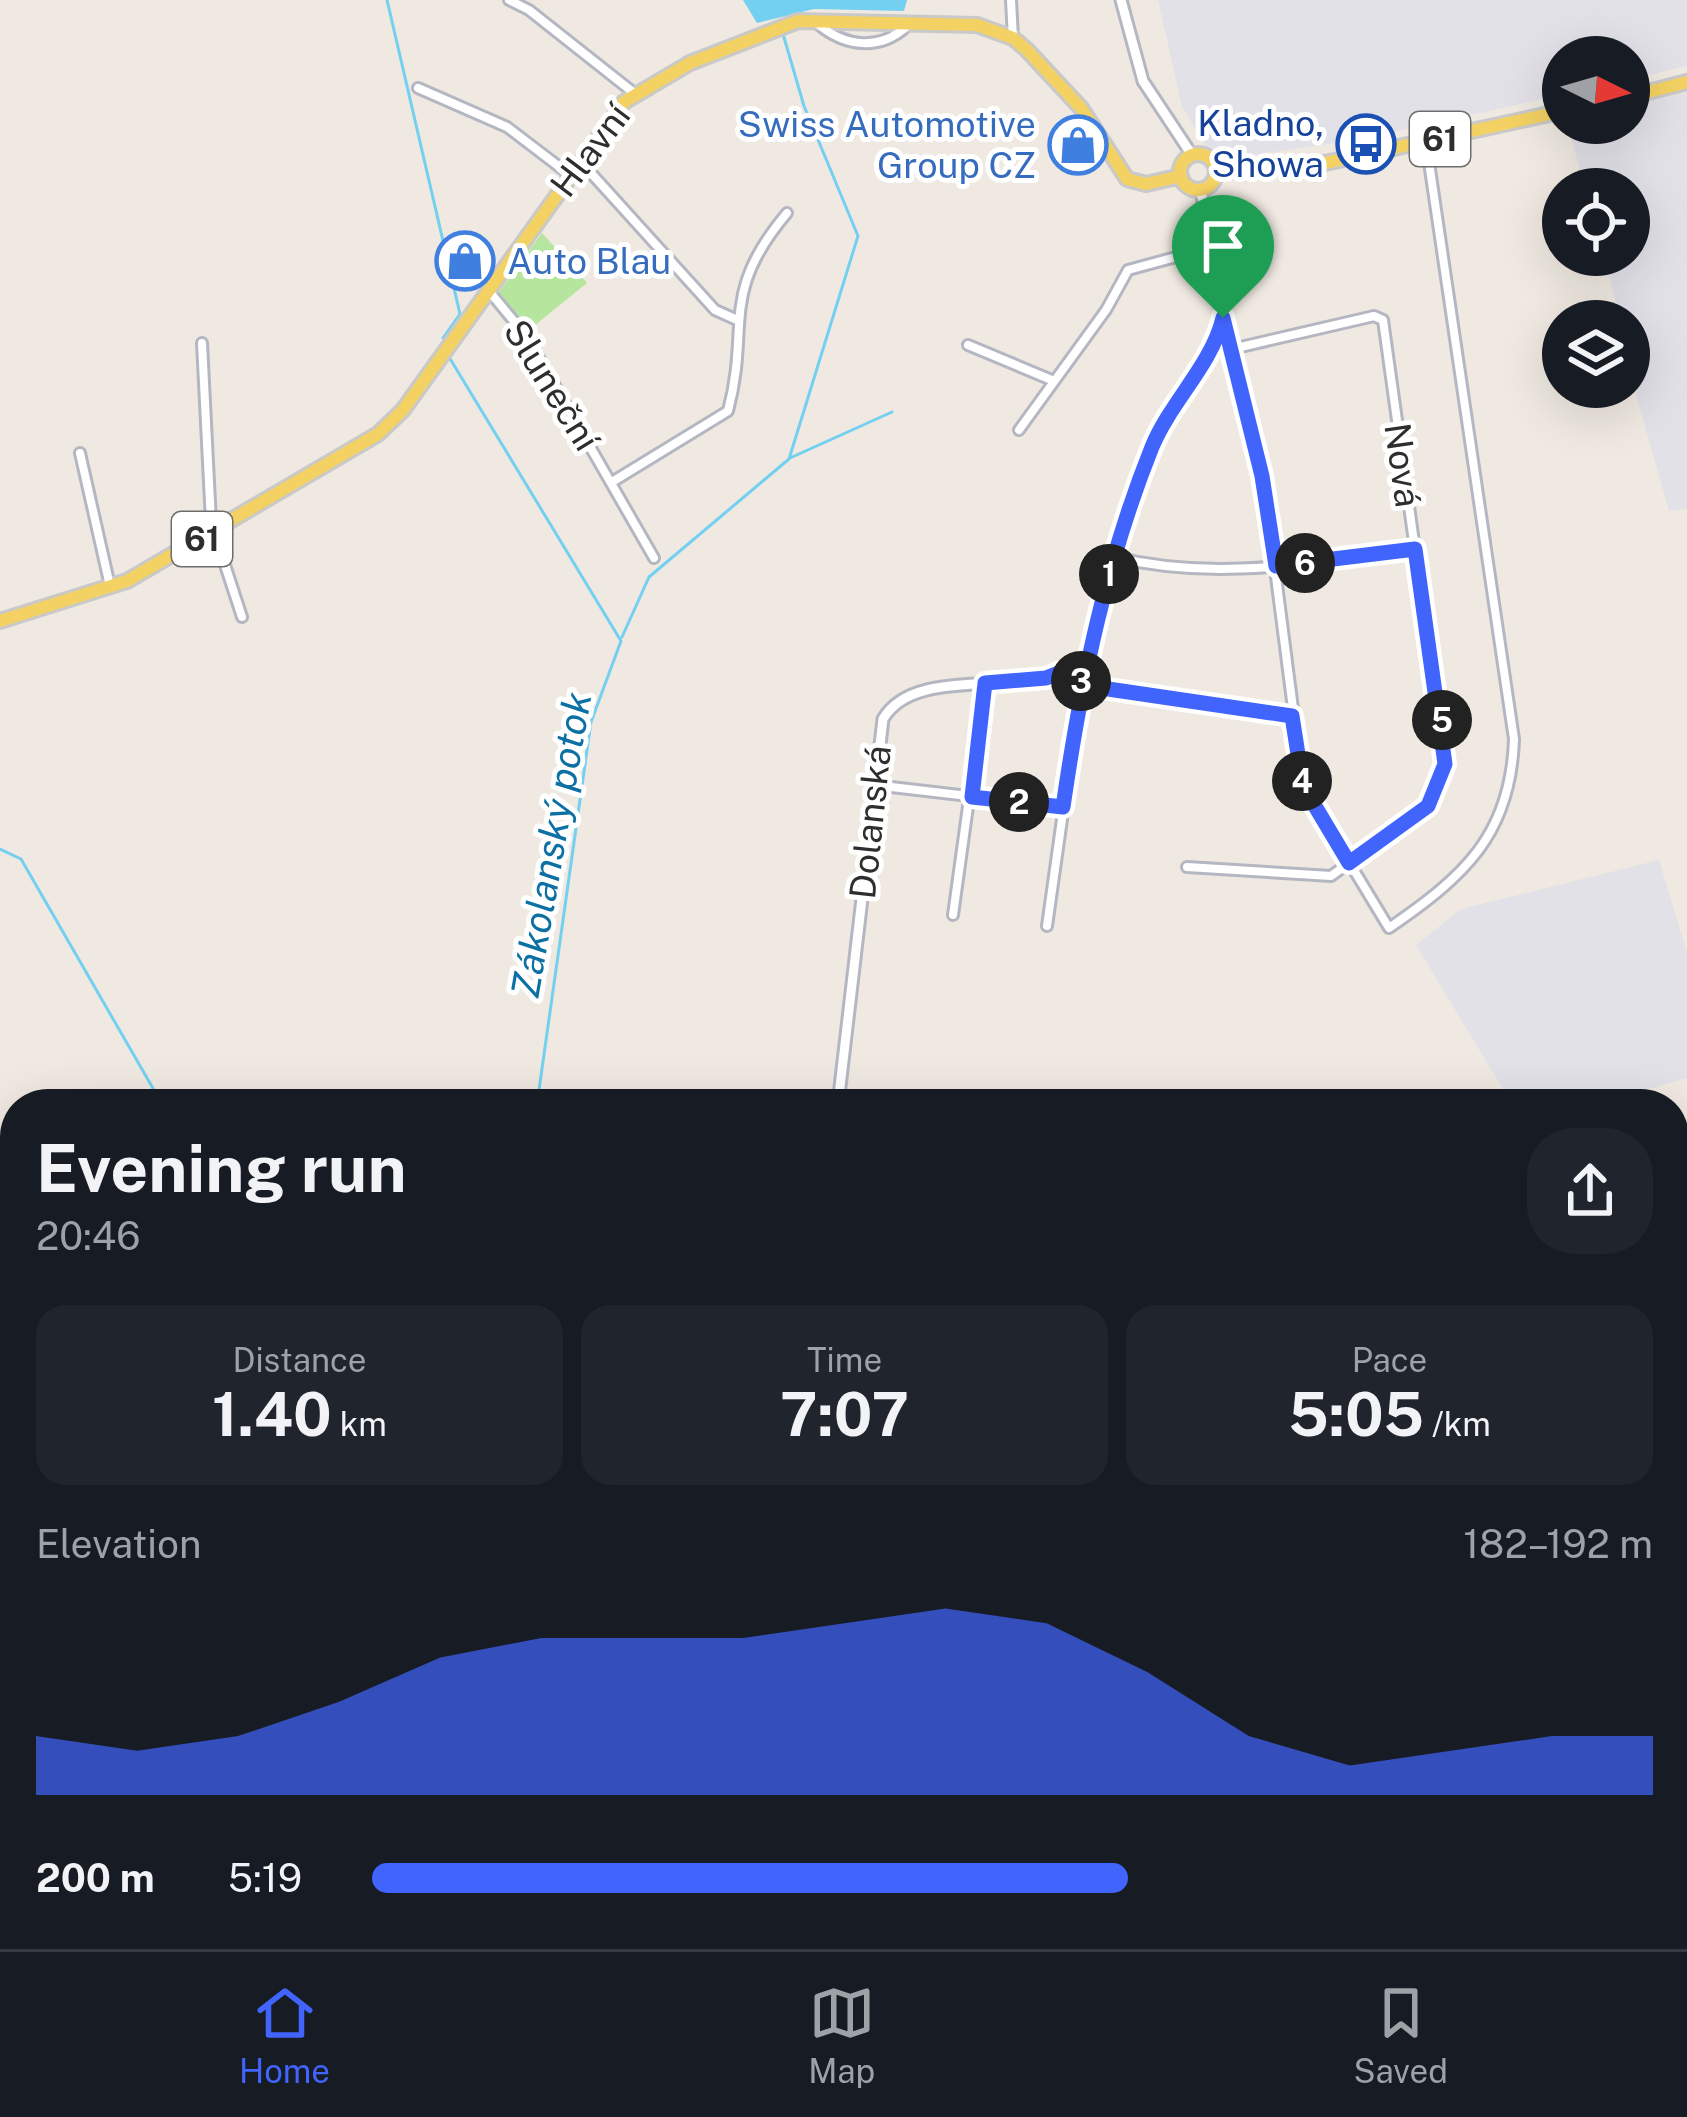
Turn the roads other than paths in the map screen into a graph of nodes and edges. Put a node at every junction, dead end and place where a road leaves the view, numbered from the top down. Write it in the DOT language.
graph roads {
  1 [pos="509,0"];
  2 [pos="1011,0"];
  3 [pos="1121,0"];
  4 [pos="814,20"];
  5 [pos="910,23"];
  6 [pos="1013,38"];
  7 [pos="1687,82"];
  8 [pos="418,88"];
  9 [pos="1650,92"];
  10 [pos="634,93"];
  11 [pos="1542,116"];
  12 [pos="1426,142"];
  13 [pos="1192,155"];
  14 [pos="580,161"];
  15 [pos="1216,172"];
  16 [pos="570,175"];
  17 [pos="1180,176"];
  18 [pos="1201,190"];
  19 [pos="787,213"];
  20 [pos="1209,248"];
  21 [pos="488,290"];
  22 [pos="1223,318"];
  23 [pos="735,319"];
  24 [pos="202,343"];
  25 [pos="968,345"];
  26 [pos="1214,347"];
  27 [pos="1232,349"];
  28 [pos="1054,381"];
  29 [pos="1018,430"];
  30 [pos="80,453"];
  31 [pos="612,482"];
  32 [pos="215,531"];
  33 [pos="1415,549"];
  34 [pos="1114,557"];
  35 [pos="654,558"];
  36 [pos="1276,566"];
  37 [pos="110,589"];
  38 [pos="242,617"];
  39 [pos="0,621"];
  40 [pos="1084,663"];
  41 [pos="985,683"];
  42 [pos="1081,685"];
  43 [pos="1292,716"];
  44 [pos="873,785"];
  45 [pos="972,797"];
  46 [pos="1063,807"];
  47 [pos="1349,863"];
  48 [pos="1187,867"];
  49 [pos="953,915"];
  50 [pos="1047,926"];
  51 [pos="840,1089"];
  1 -- 10 [label="street"];
  2 -- 6 [label="street"];
  3 -- 13 [label="street"];
  4 -- 5 [label="main road, Hlavní / 61"];
  4 -- 5 [label="street, Hlavní"];
  4 -- 10 [label="main road, Hlavní / 61"];
  5 -- 6 [label="main road, Hlavní / 61"];
  6 -- 17 [label="main road"];
  7 -- 9 [label="main road"];
  8 -- 16 [label="street"];
  10 -- 14 [label="main road, Hlavní / 61"];
  11 -- 12 [label="main road, 61"];
  12 -- 15 [label="main road, 61"];
  12 -- 47 [label="street"];
  13 -- 15 [label="main road"];
  13 -- 17 [label="main road"];
  14 -- 16 [label="main road, Hlavní / 61"];
  14 -- 23 [label="street"];
  15 -- 18 [label="main road"];
  16 -- 21 [label="main road, Hlavní / 61"];
  17 -- 18 [label="main road"];
  18 -- 20 [label="street"];
  19 -- 23 [label="street, Sluneční"];
  20 -- 22 [label="street"];
  20 -- 28 [label="street"];
  21 -- 31 [label="street, Sluneční"];
  21 -- 32 [label="main road, Hlavní / 61"];
  22 -- 26 [label="street"];
  22 -- 27 [label="street"];
  23 -- 31 [label="street, Sluneční"];
  24 -- 32 [label="street"];
  25 -- 28 [label="street"];
  26 -- 27 [label="street"];
  26 -- 34 [label="street"];
  27 -- 33 [label="street, Nová"];
  27 -- 36 [label="street"];
  28 -- 29 [label="street"];
  30 -- 37 [label="street"];
  31 -- 35 [label="street, Sluneční"];
  32 -- 37 [label="main road, 61"];
  32 -- 38 [label="street"];
  33 -- 36 [label="street"];
  33 -- 47 [label="street, Nová"];
  34 -- 36 [label="street"];
  34 -- 40 [label="street"];
  36 -- 43 [label="street"];
  37 -- 39 [label="main road, 61"];
  40 -- 41 [label="street, Dolanská"];
  40 -- 42 [label="street"];
  41 -- 44 [label="street, Dolanská"];
  41 -- 45 [label="street"];
  42 -- 43 [label="street"];
  42 -- 46 [label="street"];
  43 -- 47 [label="street"];
  44 -- 45 [label="street"];
  44 -- 51 [label="street, Dolanská"];
  45 -- 46 [label="street"];
  45 -- 49 [label="street"];
  46 -- 50 [label="street"];
  47 -- 48 [label="street"];
}
